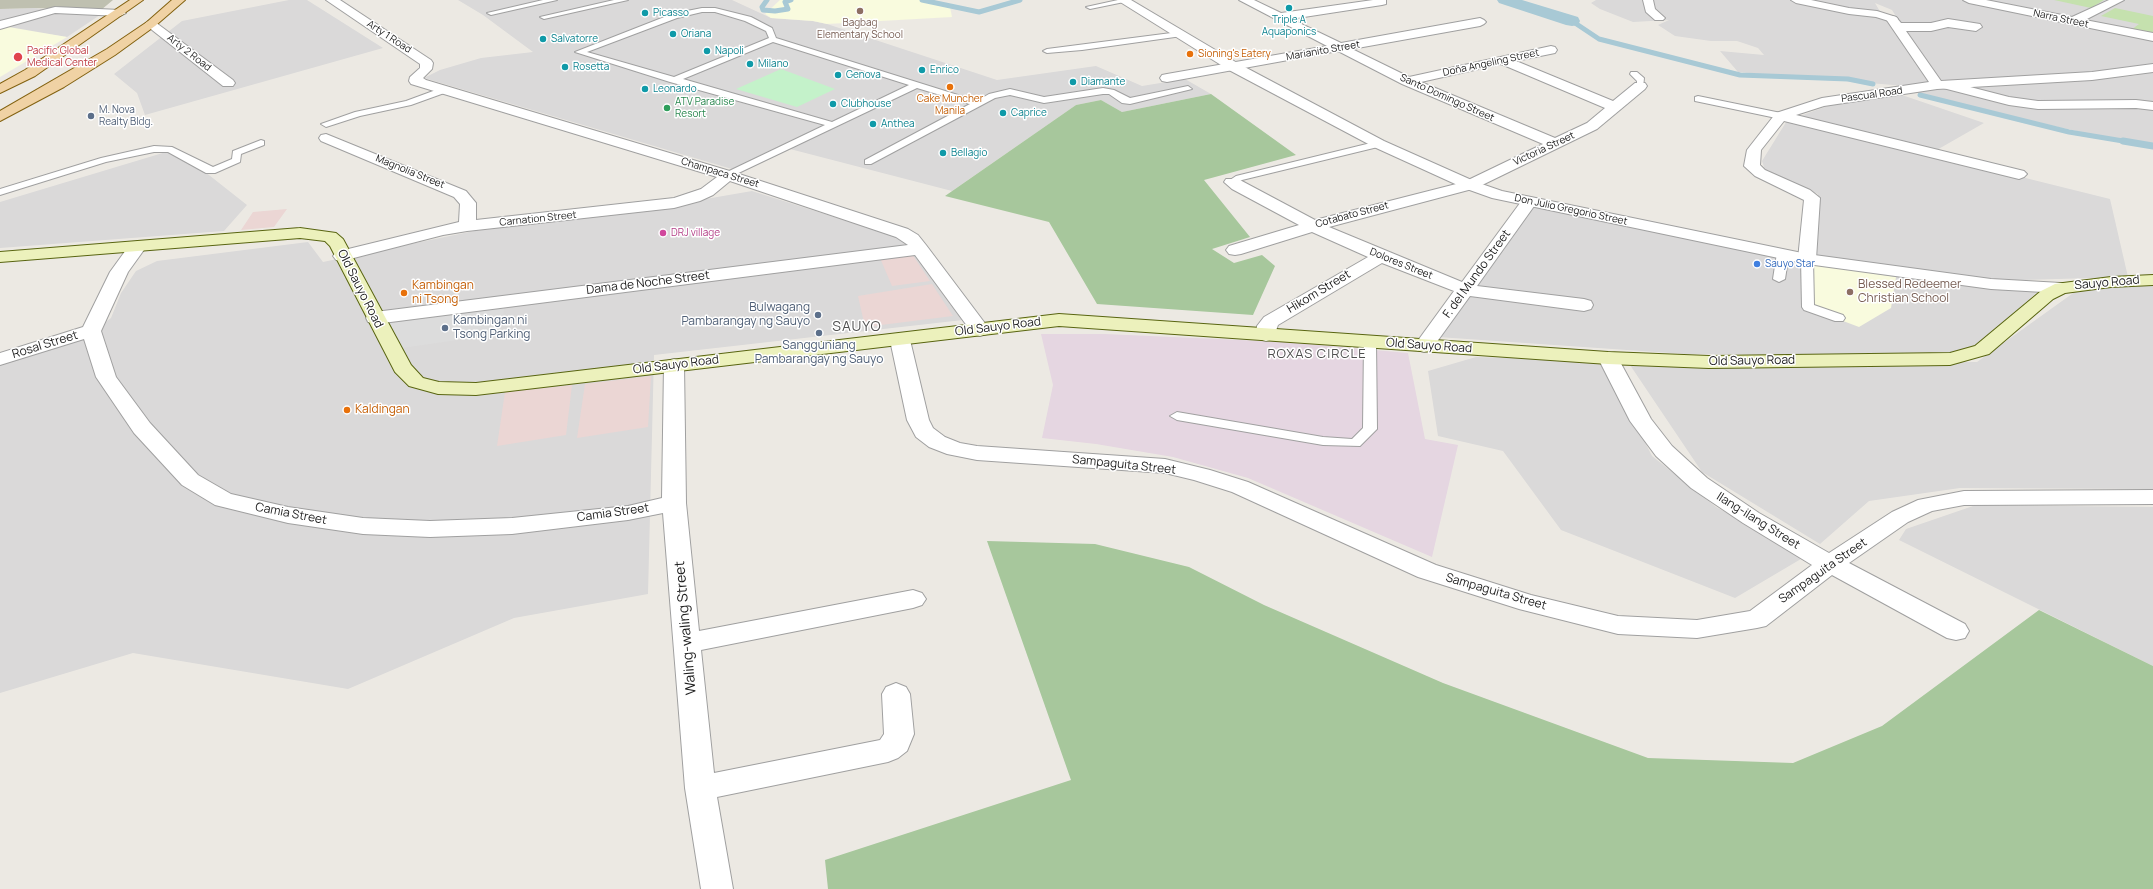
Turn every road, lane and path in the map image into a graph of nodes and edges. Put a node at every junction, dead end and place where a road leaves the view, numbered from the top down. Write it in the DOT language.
graph roads {
  1 [pos="137,0"];
  2 [pos="179,0"];
  3 [pos="332,0"];
  4 [pos="518,0"];
  5 [pos="553,0"];
  6 [pos="624,0"];
  7 [pos="1127,0"];
  8 [pos="1245,0"];
  9 [pos="1648,0"];
  10 [pos="1796,0"];
  11 [pos="1969,0"];
  12 [pos="2118,0"];
  13 [pos="1382,2"];
  14 [pos="527,5"];
  15 [pos="1090,7"];
  16 [pos="120,13"];
  17 [pos="491,13"];
  18 [pos="544,17"];
  19 [pos="1279,17"];
  20 [pos="1659,18"];
  21 [pos="1480,22"];
  22 [pos="2074,22"];
  23 [pos="1894,23"];
  24 [pos="151,24"];
  25 [pos="0,25"];
  26 [pos="1976,27"];
  27 [pos="1179,34"];
  28 [pos="2153,37"];
  29 [pos="773,39"];
  30 [pos="1339,48"];
  31 [pos="1551,50"];
  32 [pos="1047,51"];
  33 [pos="1504,61"];
  34 [pos="1234,67"];
  35 [pos="2153,68"];
  36 [pos="1167,78"];
  37 [pos="416,80"];
  38 [pos="673,80"];
  39 [pos="1637,80"];
  40 [pos="1407,81"];
  41 [pos="228,83"];
  42 [pos="916,84"];
  43 [pos="1942,85"];
  44 [pos="0,89"];
  45 [pos="1188,89"];
  46 [pos="444,90"];
  47 [pos="1698,99"];
  48 [pos="975,104"];
  49 [pos="2153,106"];
  50 [pos="1615,108"];
  51 [pos="1781,116"];
  52 [pos="0,117"];
  53 [pos="834,125"];
  54 [pos="326,131"];
  55 [pos="261,142"];
  56 [pos="1379,144"];
  57 [pos="1556,144"];
  58 [pos="868,162"];
  59 [pos="722,173"];
  60 [pos="2019,174"];
  61 [pos="1232,182"];
  62 [pos="1470,184"];
  63 [pos="0,192"];
  64 [pos="1529,202"];
  65 [pos="467,226"];
  66 [pos="1313,226"];
  67 [pos="137,247"];
  68 [pos="920,249"];
  69 [pos="1235,250"];
  70 [pos="1783,254"];
  71 [pos="342,256"];
  72 [pos="1381,256"];
  73 [pos="0,257"];
  74 [pos="1807,258"];
  75 [pos="1779,279"];
  76 [pos="2153,280"];
  77 [pos="2061,288"];
  78 [pos="1467,290"];
  79 [pos="1584,305"];
  80 [pos="375,318"];
  81 [pos="1839,318"];
  82 [pos="980,330"];
  83 [pos="91,331"];
  84 [pos="1266,335"];
  85 [pos="900,340"];
  86 [pos="1370,342"];
  87 [pos="1424,346"];
  88 [pos="1608,358"];
  89 [pos="0,359"];
  90 [pos="674,365"];
  91 [pos="1177,416"];
  92 [pos="2153,497"];
  93 [pos="674,503"];
  94 [pos="1830,564"];
  95 [pos="913,599"];
  96 [pos="1956,631"];
  97 [pos="687,644"];
  98 [pos="896,694"];
  99 [pos="700,788"];
  100 [pos="717,889"];
  1 -- 16 [label="main road"];
  2 -- 24 [label="main road"];
  3 -- 37 [label="street, Arty 1 Road"];
  4 -- 14 [label="lane"];
  5 -- 14 [label="lane"];
  6 -- 18 [label="lane"];
  7 -- 15 [label="lane"];
  7 -- 27 [label="street, Don Julio Gregorio Street"];
  8 -- 19 [label="street, Santo Domingo Street"];
  9 -- 20 [label="street"];
  10 -- 23 [label="street"];
  11 -- 22 [label="street, Narra Street"];
  12 -- 22 [label="street"];
  13 -- 19 [label="street"];
  14 -- 17 [label="lane"];
  16 -- 25 [label="street"];
  16 -- 44 [label="main road"];
  19 -- 30 [label="street, Santo Domingo Street"];
  21 -- 30 [label="street, Marianito Street"];
  22 -- 28 [label="street, Narra Street"];
  23 -- 26 [label="street"];
  23 -- 43 [label="street"];
  24 -- 41 [label="street, Arty 2 Road"];
  24 -- 52 [label="main road"];
  27 -- 32 [label="lane"];
  27 -- 34 [label="street, Don Julio Gregorio Street"];
  29 -- 38 [label="lane"];
  29 -- 38 [label="lane"];
  29 -- 42 [label="lane"];
  30 -- 34 [label="street, Marianito Street"];
  30 -- 40 [label="street, Santo Domingo Street"];
  31 -- 33 [label="street, Doña Angeling Street"];
  33 -- 40 [label="street, Doña Angeling Street"];
  33 -- 50 [label="street"];
  34 -- 36 [label="street, Marianito Street"];
  34 -- 56 [label="street, Don Julio Gregorio Street"];
  35 -- 43 [label="street, Pascual Road"];
  37 -- 46 [label="street, Champaca Street"];
  38 -- 53 [label="lane"];
  39 -- 50 [label="street, Victoria Street"];
  40 -- 57 [label="street, Santo Domingo Street"];
  42 -- 48 [label="lane"];
  42 -- 53 [label="lane"];
  43 -- 49 [label="street"];
  43 -- 51 [label="street, Pascual Road"];
  45 -- 48 [label="lane"];
  46 -- 54 [label="lane"];
  46 -- 59 [label="street, Champaca Street"];
  47 -- 51 [label="lane"];
  48 -- 58 [label="lane"];
  50 -- 57 [label="street, Victoria Street"];
  51 -- 60 [label="street"];
  51 -- 74 [label="street"];
  53 -- 59 [label="lane"];
  54 -- 65 [label="street, Magnolia Street"];
  55 -- 63 [label="lane"];
  56 -- 61 [label="lane"];
  56 -- 62 [label="street, Don Julio Gregorio Street"];
  57 -- 62 [label="street, Victoria Street"];
  59 -- 65 [label="street, Carnation Street"];
  59 -- 68 [label="street, Champaca Street"];
  61 -- 66 [label="street, Dolores Street"];
  62 -- 64 [label="street, Don Julio Gregorio Street"];
  62 -- 66 [label="street, Cotabato Street"];
  64 -- 70 [label="street, Don Julio Gregorio Street"];
  64 -- 78 [label="street, F. del Mundo Street"];
  65 -- 71 [label="street, Carnation Street"];
  66 -- 69 [label="street, Cotabato Street"];
  66 -- 72 [label="street, Dolores Street"];
  67 -- 71 [label="main road, Old Sauyo Road"];
  67 -- 73 [label="main road, Old Sauyo Road"];
  67 -- 83 [label="street"];
  68 -- 80 [label="street, Dama de Noche Street"];
  68 -- 82 [label="street, Champaca Street"];
  70 -- 74 [label="street, Don Julio Gregorio Street"];
  70 -- 75 [label="lane"];
  71 -- 80 [label="main road, Old Sauyo Road"];
  72 -- 78 [label="street, Dolores Street"];
  72 -- 84 [label="street, Hikom Street"];
  74 -- 77 [label="street, Don Julio Gregorio Street"];
  74 -- 81 [label="lane"];
  76 -- 77 [label="main road, Sauyo Road"];
  77 -- 88 [label="main road, Old Sauyo Road"];
  78 -- 79 [label="street, Dolores Street"];
  78 -- 87 [label="street, F. del Mundo Street"];
  80 -- 90 [label="main road, Old Sauyo Road"];
  82 -- 84 [label="main road, Old Sauyo Road"];
  82 -- 85 [label="main road, Old Sauyo Road"];
  83 -- 89 [label="street, Rosal Street"];
  83 -- 93 [label="street, Camia Street"];
  84 -- 86 [label="main road, Old Sauyo Road"];
  85 -- 90 [label="main road, Old Sauyo Road"];
  85 -- 94 [label="street, Sampaguita Street"];
  86 -- 87 [label="main road, Old Sauyo Road"];
  86 -- 91 [label="lane"];
  87 -- 88 [label="main road, Old Sauyo Road"];
  88 -- 94 [label="street, Ilang-ilang Street"];
  90 -- 93 [label="street, Waling-waling Street"];
  92 -- 94 [label="street, Sampaguita Street"];
  93 -- 97 [label="street, Waling-waling Street"];
  94 -- 96 [label="street, Ilang-ilang Street"];
  95 -- 97 [label="street"];
  97 -- 99 [label="street, Waling-waling Street"];
  98 -- 99 [label="street"];
  99 -- 100 [label="street, Waling-waling Street"];
}
